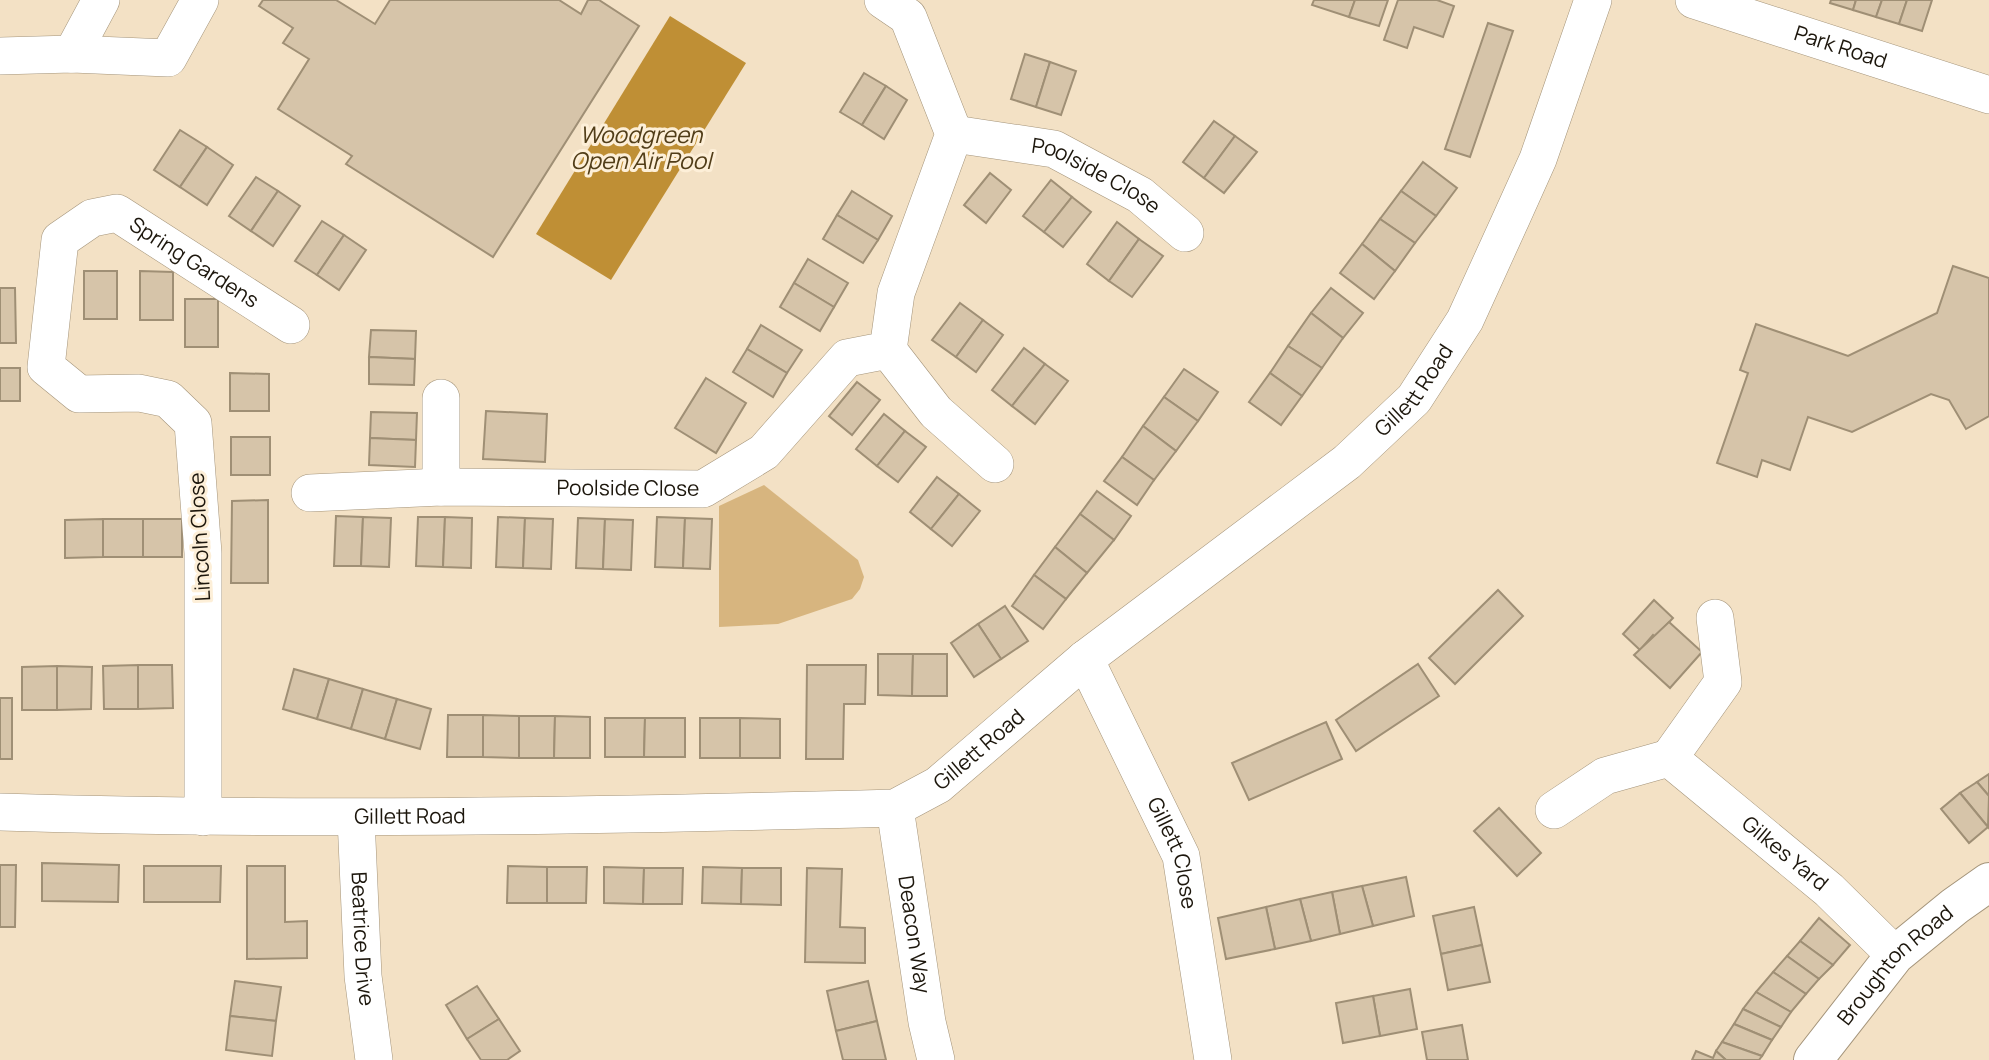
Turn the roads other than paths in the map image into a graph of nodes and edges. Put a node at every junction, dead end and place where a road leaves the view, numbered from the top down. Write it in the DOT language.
graph roads {
  1 [pos="101,0"];
  2 [pos="201,0"];
  3 [pos="883,0"];
  4 [pos="1593,0"];
  5 [pos="1694,0"];
  6 [pos="72,54"];
  7 [pos="0,56"];
  8 [pos="1989,94"];
  9 [pos="954,134"];
  10 [pos="1185,233"];
  11 [pos="291,325"];
  12 [pos="888,350"];
  13 [pos="46,367"];
  14 [pos="441,397"];
  15 [pos="995,464"];
  16 [pos="441,487"];
  17 [pos="310,494"];
  18 [pos="1715,618"];
  19 [pos="1085,659"];
  20 [pos="1669,758"];
  21 [pos="894,808"];
  22 [pos="1554,810"];
  23 [pos="0,812"];
  24 [pos="203,817"];
  25 [pos="356,818"];
  26 [pos="1989,882"];
  27 [pos="1895,955"];
  28 [pos="374,1060"];
  29 [pos="936,1060"];
  30 [pos="1213,1060"];
  31 [pos="1813,1060"];
  1 -- 6 [label="street"];
  2 -- 6 [label="street"];
  3 -- 9 [label="street"];
  4 -- 19 [label="street, Gillett Road"];
  5 -- 8 [label="street, Park Road"];
  6 -- 7 [label="street"];
  9 -- 10 [label="street, Poolside Close"];
  9 -- 12 [label="street"];
  11 -- 13 [label="street, Spring Gardens"];
  12 -- 15 [label="street"];
  12 -- 16 [label="street, Poolside Close"];
  13 -- 24 [label="street, Lincoln Close"];
  14 -- 16 [label="street"];
  16 -- 17 [label="street, Poolside Close"];
  18 -- 20 [label="street"];
  19 -- 21 [label="street, Gillett Road"];
  19 -- 30 [label="street, Gillett Close"];
  20 -- 22 [label="street"];
  20 -- 27 [label="street, Gilkes Yard"];
  21 -- 25 [label="street, Gillett Road"];
  21 -- 29 [label="street, Deacon Way"];
  23 -- 24 [label="street, Gillett Road"];
  24 -- 25 [label="street, Gillett Road"];
  25 -- 28 [label="street, Beatrice Drive"];
  26 -- 27 [label="main road, Broughton Road"];
  27 -- 31 [label="main road, Broughton Road"];
}
